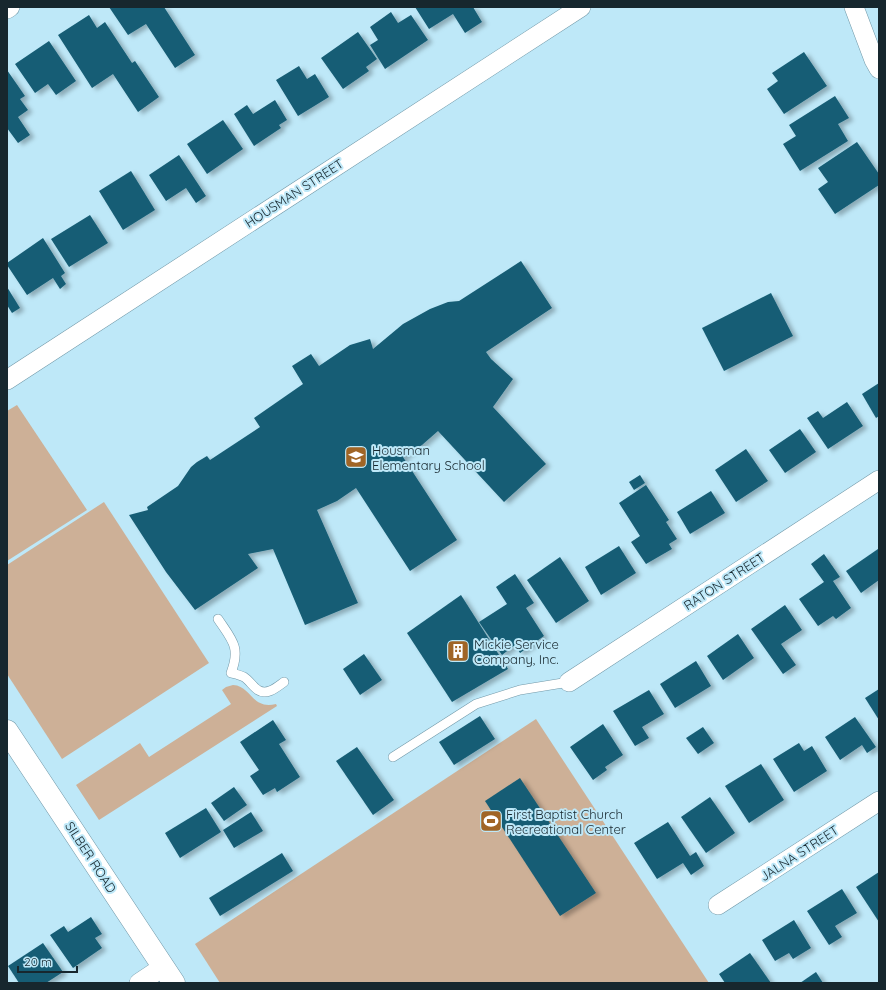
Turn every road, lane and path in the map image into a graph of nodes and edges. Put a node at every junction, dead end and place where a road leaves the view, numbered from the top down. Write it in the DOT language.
graph roads {
  1 [pos="10,7"];
  2 [pos="581,7"];
  3 [pos="854,7"];
  4 [pos="7,9"];
  5 [pos="879,70"];
  6 [pos="7,380"];
  7 [pos="879,480"];
  8 [pos="218,619"];
  9 [pos="284,682"];
  10 [pos="569,682"];
  11 [pos="7,730"];
  12 [pos="393,757"];
  13 [pos="879,801"];
  14 [pos="718,905"];
  15 [pos="168,975"];
  16 [pos="139,983"];
  1 -- 4 [label="street"];
  2 -- 6 [label="street, HOUSMAN STREET"];
  3 -- 5 [label="street"];
  7 -- 10 [label="street, RATON STREET"];
  8 -- 9 [label="lane"];
  10 -- 12 [label="lane"];
  11 -- 15 [label="street, SILBER ROAD"];
  13 -- 14 [label="street, JALNA STREET"];
  15 -- 16 [label="street"];
}
